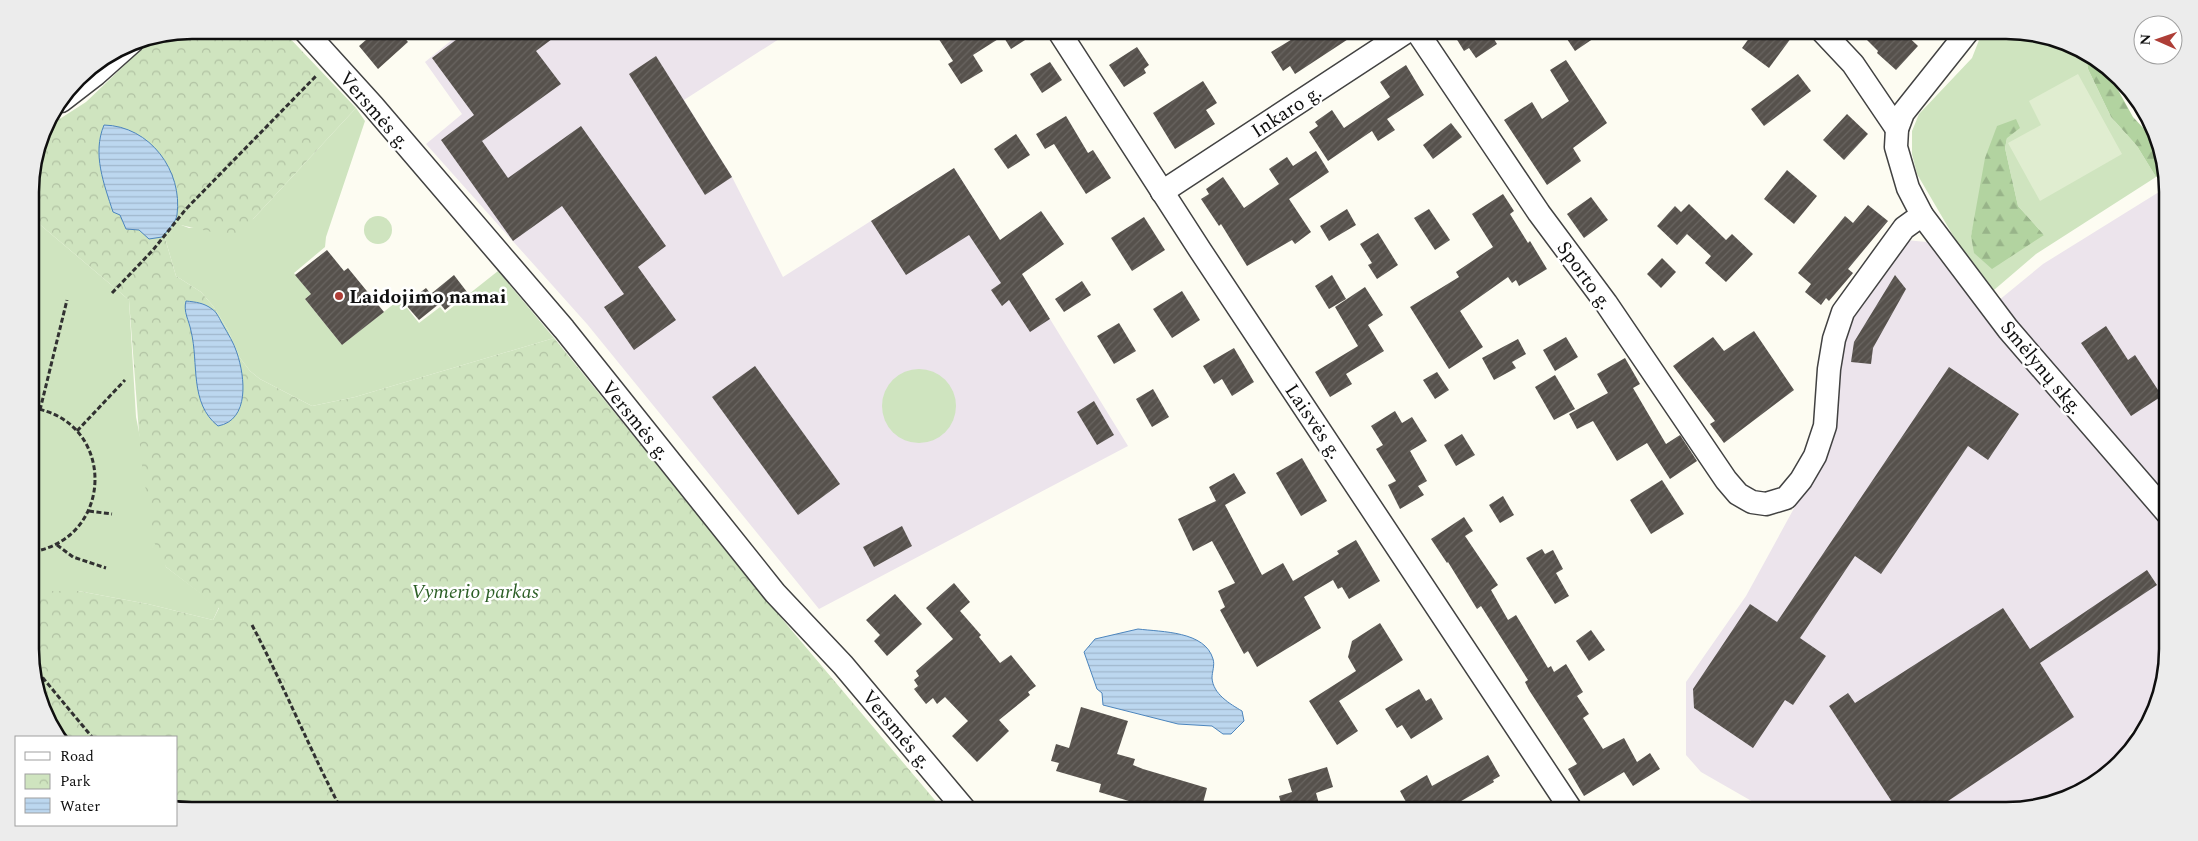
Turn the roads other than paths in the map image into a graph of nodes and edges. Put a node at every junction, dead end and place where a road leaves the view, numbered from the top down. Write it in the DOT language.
graph roads {
  1 [pos="312,39"];
  2 [pos="1064,39"];
  3 [pos="1395,39"];
  4 [pos="1422,39"];
  5 [pos="1829,39"];
  6 [pos="1962,39"];
  7 [pos="108,63"];
  8 [pos="87,81"];
  9 [pos="1897,129"];
  10 [pos="1162,192"];
  11 [pos="1922,215"];
  12 [pos="2159,504"];
  13 [pos="958,802"];
  14 [pos="1566,802"];
  1 -- 13 [label="street, Versmės g."];
  2 -- 10 [label="street, Laisvės g."];
  3 -- 10 [label="street, Inkaro g."];
  4 -- 11 [label="street, Sporto g."];
  5 -- 9 [label="street"];
  6 -- 9 [label="street"];
  7 -- 8 [label="street"];
  9 -- 11 [label="street, Smėlynų skg."];
  10 -- 14 [label="street, Laisvės g."];
  11 -- 12 [label="street, Smėlynų skg."];
}
